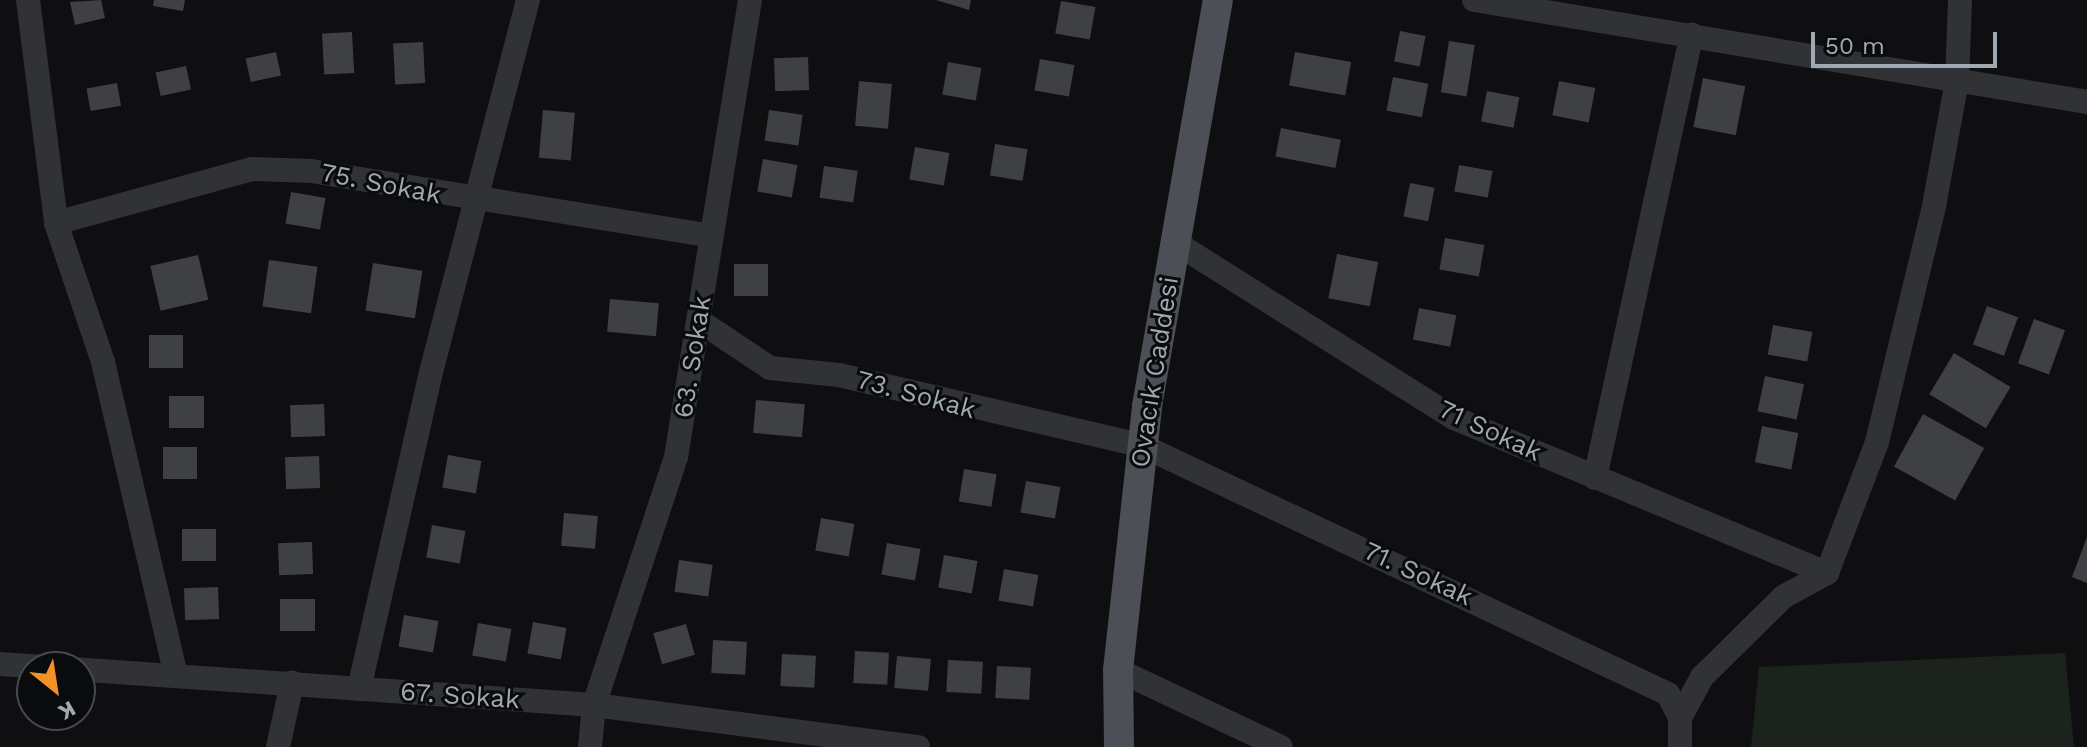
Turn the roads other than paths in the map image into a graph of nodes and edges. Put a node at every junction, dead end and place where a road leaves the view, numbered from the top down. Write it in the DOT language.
graph roads {
  1 [pos="28,0"];
  2 [pos="528,0"];
  3 [pos="750,0"];
  4 [pos="1218,0"];
  5 [pos="1474,0"];
  6 [pos="1960,0"];
  7 [pos="1692,34"];
  8 [pos="1957,81"];
  9 [pos="2087,102"];
  10 [pos="477,203"];
  11 [pos="56,223"];
  12 [pos="711,236"];
  13 [pos="1176,243"];
  14 [pos="701,322"];
  15 [pos="1143,446"];
  16 [pos="1595,478"];
  17 [pos="1827,573"];
  18 [pos="0,664"];
  19 [pos="1118,670"];
  20 [pos="175,672"];
  21 [pos="292,683"];
  22 [pos="359,689"];
  23 [pos="594,705"];
  24 [pos="1680,718"];
  25 [pos="278,747"];
  26 [pos="590,747"];
  27 [pos="918,747"];
  28 [pos="1119,747"];
  29 [pos="1281,747"];
  30 [pos="1680,747"];
  1 -- 11 [label="street"];
  2 -- 10 [label="street"];
  3 -- 12 [label="street, 63. Sokak"];
  4 -- 13 [label="main road, Ovacık Caddesi"];
  5 -- 7 [label="street"];
  6 -- 8 [label="street"];
  7 -- 8 [label="street"];
  7 -- 16 [label="street"];
  8 -- 9 [label="street"];
  8 -- 17 [label="street"];
  10 -- 11 [label="street, 75. Sokak"];
  10 -- 12 [label="street, 75. Sokak"];
  10 -- 22 [label="street"];
  11 -- 20 [label="street"];
  12 -- 14 [label="street, 63. Sokak"];
  13 -- 15 [label="main road, Ovacık Caddesi"];
  13 -- 16 [label="street, 71 Sokak"];
  14 -- 15 [label="street, 73. Sokak"];
  14 -- 23 [label="street, 63. Sokak"];
  15 -- 19 [label="main road, Ovacık Caddesi"];
  15 -- 24 [label="street, 71. Sokak"];
  16 -- 17 [label="street, 71 Sokak"];
  17 -- 24 [label="street"];
  18 -- 20 [label="street, 67. Sokak"];
  19 -- 28 [label="main road, Ovacık Caddesi"];
  19 -- 29 [label="street"];
  20 -- 21 [label="street, 67. Sokak"];
  21 -- 22 [label="street, 67. Sokak"];
  21 -- 25 [label="street"];
  22 -- 23 [label="street, 67. Sokak"];
  23 -- 26 [label="street, 63. Sokak"];
  23 -- 27 [label="street, 67. Sokak"];
  24 -- 30 [label="street"];
}
